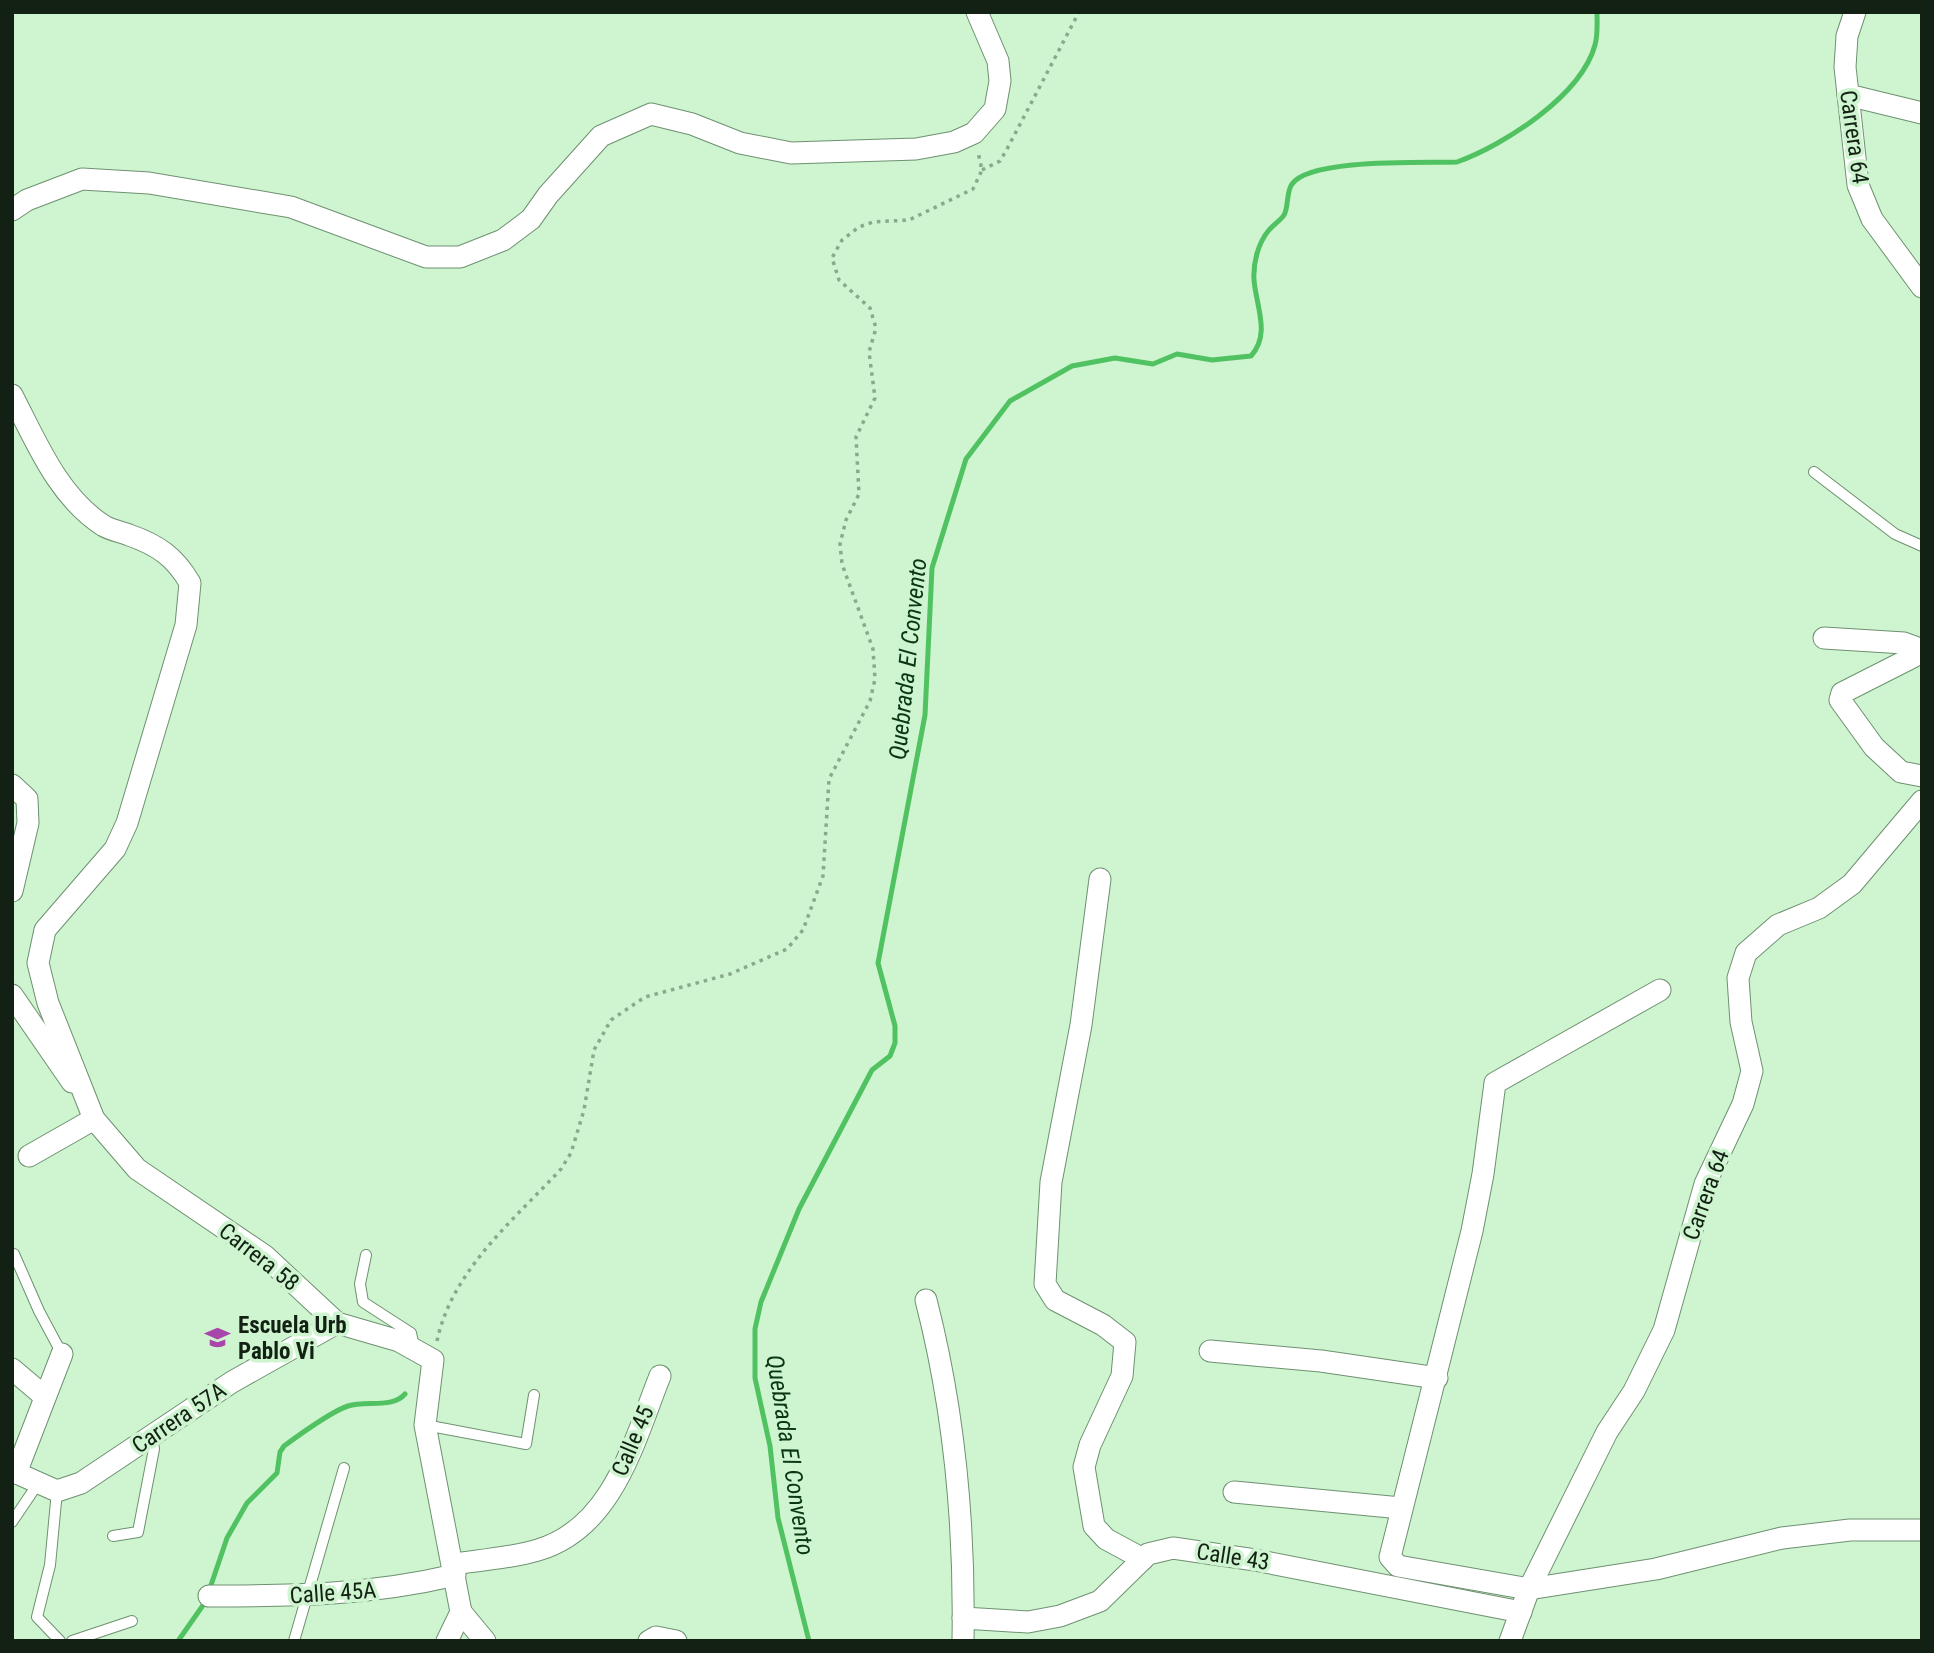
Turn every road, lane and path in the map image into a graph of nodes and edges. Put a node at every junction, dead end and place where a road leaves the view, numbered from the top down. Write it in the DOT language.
graph roads {
  1 [pos="977,12"];
  2 [pos="1079,12"];
  3 [pos="1854,12"];
  4 [pos="1847,96"];
  5 [pos="1922,113"];
  6 [pos="974,133"];
  7 [pos="982,170"];
  8 [pos="12,210"];
  9 [pos="1922,287"];
  10 [pos="12,395"];
  11 [pos="1814,472"];
  12 [pos="1922,546"];
  13 [pos="1824,638"];
  14 [pos="1922,776"];
  15 [pos="12,785"];
  16 [pos="1922,801"];
  17 [pos="1100,879"];
  18 [pos="12,891"];
  19 [pos="1660,990"];
  20 [pos="12,995"];
  21 [pos="85,1097"];
  22 [pos="94,1119"];
  23 [pos="29,1156"];
  24 [pos="14,1254"];
  25 [pos="366,1255"];
  26 [pos="926,1300"];
  27 [pos="337,1323"];
  28 [pos="414,1350"];
  29 [pos="1210,1351"];
  30 [pos="62,1354"];
  31 [pos="433,1360"];
  32 [pos="12,1369"];
  33 [pos="660,1376"];
  34 [pos="1437,1378"];
  35 [pos="44,1395"];
  36 [pos="534,1395"];
  37 [pos="425,1425"];
  38 [pos="152,1436"];
  39 [pos="344,1468"];
  40 [pos="14,1472"];
  41 [pos="47,1488"];
  42 [pos="1234,1492"];
  43 [pos="1401,1508"];
  44 [pos="12,1522"];
  45 [pos="1922,1530"];
  46 [pos="113,1536"];
  47 [pos="1143,1559"];
  48 [pos="454,1570"];
  49 [pos="1529,1589"];
  50 [pos="306,1596"];
  51 [pos="209,1597"];
  52 [pos="461,1612"];
  53 [pos="1521,1612"];
  54 [pos="963,1618"];
  55 [pos="131,1621"];
  56 [pos="61,1641"];
  57 [pos="72,1641"];
  58 [pos="293,1641"];
  59 [pos="447,1641"];
  60 [pos="485,1641"];
  61 [pos="649,1641"];
  62 [pos="676,1641"];
  63 [pos="963,1641"];
  64 [pos="1510,1641"];
  1 -- 6 [label="street"];
  2 -- 7 [label="path"];
  3 -- 4 [label="street, Carrera 64"];
  4 -- 5 [label="street"];
  4 -- 9 [label="street, Carrera 64"];
  6 -- 7 [label="path"];
  6 -- 8 [label="street"];
  7 -- 31 [label="path"];
  10 -- 21 [label="street, Carrera 58"];
  11 -- 12 [label="lane"];
  13 -- 14 [label="street"];
  15 -- 18 [label="street"];
  16 -- 49 [label="street, Carrera 64"];
  17 -- 47 [label="street"];
  19 -- 34 [label="street"];
  20 -- 21 [label="street"];
  21 -- 22 [label="street, Carrera 58"];
  22 -- 23 [label="street"];
  22 -- 27 [label="street, Carrera 58"];
  24 -- 30 [label="lane"];
  25 -- 28 [label="lane"];
  26 -- 54 [label="street"];
  27 -- 28 [label="street, Carrera 58"];
  27 -- 38 [label="street, Carrera 57A"];
  28 -- 31 [label="street, Carrera 58"];
  29 -- 34 [label="street"];
  30 -- 35 [label="street"];
  31 -- 37 [label="street"];
  32 -- 35 [label="street"];
  33 -- 48 [label="street, Calle 45"];
  34 -- 43 [label="street"];
  35 -- 40 [label="street"];
  36 -- 37 [label="lane"];
  37 -- 48 [label="street"];
  38 -- 41 [label="street, Carrera 57A"];
  38 -- 46 [label="lane"];
  39 -- 50 [label="lane"];
  40 -- 41 [label="street"];
  41 -- 44 [label="lane"];
  41 -- 56 [label="lane"];
  42 -- 43 [label="street"];
  43 -- 49 [label="street"];
  45 -- 49 [label="street"];
  47 -- 53 [label="street, Calle 43"];
  47 -- 54 [label="street, Calle 43"];
  48 -- 50 [label="street, Calle 45A"];
  48 -- 52 [label="street"];
  49 -- 53 [label="street, Carrera 64"];
  50 -- 51 [label="street, Calle 45A"];
  50 -- 58 [label="lane"];
  52 -- 59 [label="street"];
  52 -- 60 [label="street"];
  53 -- 64 [label="street, Carrera 64"];
  54 -- 63 [label="street"];
  55 -- 57 [label="lane"];
  61 -- 62 [label="street"];
}
